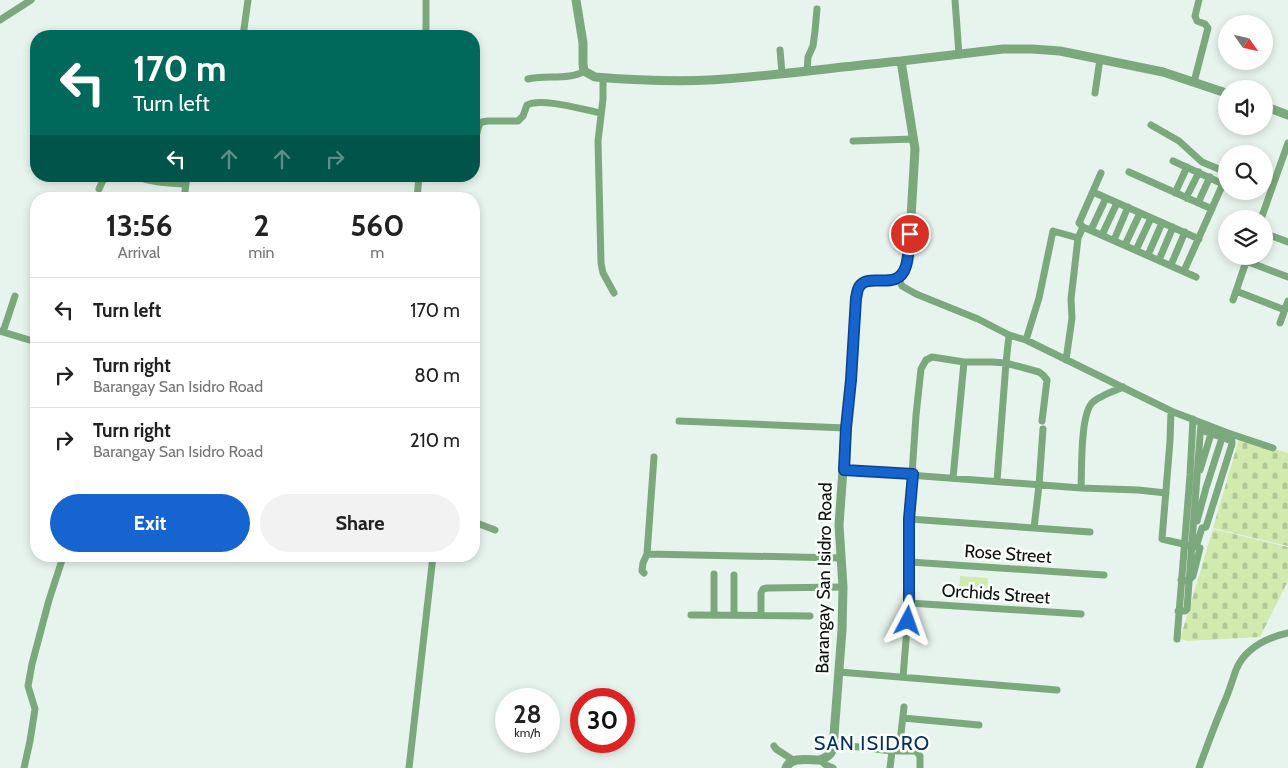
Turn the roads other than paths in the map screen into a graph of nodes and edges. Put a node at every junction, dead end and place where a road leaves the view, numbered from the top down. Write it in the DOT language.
graph roads {
  1 [pos="31,0"];
  2 [pos="248,0"];
  3 [pos="426,0"];
  4 [pos="576,0"];
  5 [pos="955,0"];
  6 [pos="1199,0"];
  7 [pos="817,9"];
  8 [pos="0,20"];
  9 [pos="244,30"];
  10 [pos="426,30"];
  11 [pos="780,50"];
  12 [pos="959,54"];
  13 [pos="1100,59"];
  14 [pos="901,61"];
  15 [pos="584,71"];
  16 [pos="807,71"];
  17 [pos="782,73"];
  18 [pos="603,78"];
  19 [pos="1096,78"];
  20 [pos="528,79"];
  21 [pos="1105,80"];
  22 [pos="1194,82"];
  23 [pos="1218,90"];
  24 [pos="1095,93"];
  25 [pos="1273,109"];
  26 [pos="601,113"];
  27 [pos="1288,115"];
  28 [pos="480,125"];
  29 [pos="1151,125"];
  30 [pos="913,139"];
  31 [pos="853,141"];
  32 [pos="1288,143"];
  33 [pos="1173,161"];
  34 [pos="1187,167"];
  35 [pos="1218,169"];
  36 [pos="1128,172"];
  37 [pos="1198,172"];
  38 [pos="1101,173"];
  39 [pos="1210,177"];
  40 [pos="1218,179"];
  41 [pos="102,182"];
  42 [pos="157,182"];
  43 [pos="186,184"];
  44 [pos="99,190"];
  45 [pos="185,192"];
  46 [pos="1093,192"];
  47 [pos="1175,193"];
  48 [pos="1218,196"];
  49 [pos="1106,198"];
  50 [pos="1186,198"];
  51 [pos="1118,203"];
  52 [pos="1198,203"];
  53 [pos="1128,207"];
  54 [pos="1212,209"];
  55 [pos="1264,210"];
  56 [pos="1140,212"];
  57 [pos="1151,218"];
  58 [pos="1162,223"];
  59 [pos="1083,227"];
  60 [pos="1173,227"];
  61 [pos="1091,230"];
  62 [pos="1185,232"];
  63 [pos="1102,235"];
  64 [pos="1273,236"];
  65 [pos="1078,238"];
  66 [pos="1199,238"];
  67 [pos="1114,240"];
  68 [pos="1288,242"];
  69 [pos="1125,245"];
  70 [pos="1136,250"];
  71 [pos="1148,255"];
  72 [pos="1159,260"];
  73 [pos="1170,265"];
  74 [pos="1245,265"];
  75 [pos="1261,265"];
  76 [pos="1184,271"];
  77 [pos="898,277"];
  78 [pos="1196,277"];
  79 [pos="1288,277"];
  80 [pos="1236,291"];
  81 [pos="614,293"];
  82 [pos="15,296"];
  83 [pos="1233,300"];
  84 [pos="1288,301"];
  85 [pos="1285,310"];
  86 [pos="1280,323"];
  87 [pos="1,332"];
  88 [pos="1009,335"];
  89 [pos="30,340"];
  90 [pos="1026,340"];
  91 [pos="1066,360"];
  92 [pos="964,362"];
  93 [pos="1006,363"];
  94 [pos="1123,387"];
  95 [pos="1171,411"];
  96 [pos="1193,419"];
  97 [pos="679,421"];
  98 [pos="1201,427"];
  99 [pos="846,428"];
  100 [pos="1212,434"];
  101 [pos="1222,438"];
  102 [pos="1192,443"];
  103 [pos="1200,444"];
  104 [pos="1273,448"];
  105 [pos="654,457"];
  106 [pos="844,470"];
  107 [pos="913,474"];
  108 [pos="1195,475"];
  109 [pos="953,478"];
  110 [pos="997,481"];
  111 [pos="1197,484"];
  112 [pos="1039,485"];
  113 [pos="1081,488"];
  114 [pos="1206,488"];
  115 [pos="1218,492"];
  116 [pos="1166,493"];
  117 [pos="1198,506"];
  118 [pos="1187,507"];
  119 [pos="1213,508"];
  120 [pos="909,519"];
  121 [pos="480,524"];
  122 [pos="1034,528"];
  123 [pos="495,530"];
  124 [pos="1090,532"];
  125 [pos="1190,546"];
  126 [pos="647,554"];
  127 [pos="841,558"];
  128 [pos="61,562"];
  129 [pos="432,562"];
  130 [pos="910,562"];
  131 [pos="644,573"];
  132 [pos="714,574"];
  133 [pos="734,575"];
  134 [pos="1104,575"];
  135 [pos="1185,581"];
  136 [pos="843,587"];
  137 [pos="909,603"];
  138 [pos="714,614"];
  139 [pos="1081,614"];
  140 [pos="691,615"];
  141 [pos="734,615"];
  142 [pos="761,615"];
  143 [pos="810,616"];
  144 [pos="1288,633"];
  145 [pos="1176,639"];
  146 [pos="839,672"];
  147 [pos="903,677"];
  148 [pos="1057,690"];
  149 [pos="904,707"];
  150 [pos="903,718"];
  151 [pos="979,725"];
  152 [pos="834,744"];
  153 [pos="774,746"];
  154 [pos="896,751"];
  155 [pos="793,760"];
  156 [pos="820,760"];
  157 [pos="24,768"];
  158 [pos="409,768"];
  159 [pos="786,768"];
  160 [pos="833,768"];
  161 [pos="890,768"];
  162 [pos="920,768"];
  163 [pos="1198,768"];
  1 -- 8 [label="street"];
  2 -- 9 [label="street"];
  3 -- 10 [label="street"];
  4 -- 15 [label="street"];
  5 -- 12 [label="street"];
  6 -- 22 [label="street"];
  7 -- 16 [label="street"];
  11 -- 17 [label="street"];
  12 -- 13 [label="street"];
  12 -- 14 [label="street"];
  13 -- 19 [label="street"];
  13 -- 22 [label="street"];
  14 -- 16 [label="street"];
  14 -- 30 [label="street"];
  15 -- 18 [label="street"];
  15 -- 20 [label="street"];
  16 -- 17 [label="street"];
  17 -- 18 [label="street"];
  18 -- 26 [label="street"];
  19 -- 21 [label="street"];
  19 -- 24 [label="street"];
  22 -- 23 [label="street"];
  25 -- 27 [label="street"];
  26 -- 28 [label="street"];
  26 -- 81 [label="street"];
  29 -- 35 [label="street"];
  30 -- 31 [label="street"];
  30 -- 77 [label="street"];
  32 -- 55 [label="street"];
  33 -- 34 [label="street"];
  34 -- 37 [label="street"];
  34 -- 47 [label="street"];
  36 -- 47 [label="street"];
  37 -- 39 [label="street"];
  37 -- 50 [label="street"];
  38 -- 46 [label="street"];
  39 -- 40 [label="street"];
  39 -- 52 [label="street"];
  41 -- 44 [label="street"];
  42 -- 43 [label="street"];
  43 -- 45 [label="street"];
  46 -- 49 [label="street"];
  46 -- 59 [label="street"];
  47 -- 50 [label="street"];
  48 -- 54 [label="street"];
  49 -- 51 [label="street"];
  49 -- 61 [label="street"];
  50 -- 52 [label="street"];
  51 -- 53 [label="street"];
  51 -- 63 [label="street"];
  52 -- 54 [label="street"];
  53 -- 56 [label="street"];
  53 -- 67 [label="street"];
  54 -- 66 [label="street"];
  56 -- 57 [label="street"];
  56 -- 69 [label="street"];
  57 -- 58 [label="street"];
  57 -- 70 [label="street"];
  58 -- 60 [label="street"];
  58 -- 71 [label="street"];
  59 -- 61 [label="street"];
  59 -- 65 [label="street"];
  60 -- 62 [label="street"];
  60 -- 72 [label="street"];
  61 -- 63 [label="street"];
  62 -- 66 [label="street"];
  62 -- 73 [label="street"];
  63 -- 67 [label="street"];
  64 -- 68 [label="street"];
  65 -- 90 [label="street"];
  65 -- 91 [label="street"];
  66 -- 76 [label="street"];
  67 -- 69 [label="street"];
  69 -- 70 [label="street"];
  70 -- 71 [label="street"];
  71 -- 72 [label="street"];
  72 -- 73 [label="street"];
  73 -- 76 [label="street"];
  74 -- 80 [label="street"];
  75 -- 79 [label="street"];
  76 -- 78 [label="street"];
  77 -- 88 [label="street"];
  77 -- 99 [label="street, Barangay San Isidro Road"];
  80 -- 83 [label="street"];
  80 -- 85 [label="street"];
  82 -- 87 [label="street"];
  84 -- 85 [label="street"];
  85 -- 86 [label="street"];
  87 -- 89 [label="street"];
  88 -- 90 [label="street"];
  88 -- 93 [label="street"];
  90 -- 91 [label="street"];
  91 -- 94 [label="street"];
  92 -- 93 [label="street"];
  92 -- 107 [label="street"];
  92 -- 109 [label="street"];
  93 -- 110 [label="street"];
  93 -- 112 [label="street"];
  94 -- 95 [label="street"];
  94 -- 113 [label="street"];
  95 -- 96 [label="street"];
  95 -- 116 [label="street"];
  96 -- 98 [label="street"];
  96 -- 102 [label="street"];
  97 -- 99 [label="street"];
  98 -- 100 [label="street"];
  98 -- 103 [label="street"];
  98 -- 104 [label="street"];
  99 -- 106 [label="street, Barangay San Isidro Road"];
  100 -- 101 [label="street"];
  100 -- 108 [label="street"];
  101 -- 114 [label="street"];
  101 -- 115 [label="street"];
  102 -- 103 [label="street"];
  102 -- 108 [label="street"];
  103 -- 108 [label="street"];
  105 -- 126 [label="street"];
  106 -- 107 [label="street"];
  106 -- 127 [label="street, Barangay San Isidro Road"];
  107 -- 109 [label="street"];
  107 -- 120 [label="street"];
  108 -- 111 [label="street"];
  108 -- 118 [label="street"];
  109 -- 110 [label="street"];
  110 -- 112 [label="street"];
  111 -- 114 [label="street"];
  111 -- 117 [label="street"];
  112 -- 113 [label="street"];
  112 -- 122 [label="street"];
  113 -- 116 [label="street"];
  114 -- 115 [label="street"];
  114 -- 117 [label="street"];
  115 -- 119 [label="street"];
  116 -- 125 [label="street"];
  117 -- 118 [label="street"];
  117 -- 119 [label="street"];
  117 -- 125 [label="street"];
  118 -- 125 [label="street"];
  119 -- 125 [label="street"];
  120 -- 122 [label="street"];
  120 -- 130 [label="street"];
  121 -- 123 [label="street"];
  122 -- 124 [label="street"];
  125 -- 135 [label="street"];
  125 -- 135 [label="street"];
  126 -- 127 [label="street"];
  126 -- 131 [label="street"];
  127 -- 136 [label="street, Barangay San Isidro Road"];
  128 -- 157 [label="street"];
  129 -- 158 [label="street"];
  130 -- 134 [label="street, Rose Street"];
  130 -- 137 [label="street"];
  132 -- 138 [label="street"];
  133 -- 141 [label="street"];
  135 -- 145 [label="street"];
  136 -- 142 [label="street"];
  136 -- 146 [label="street, Barangay San Isidro Road"];
  137 -- 139 [label="street, Orchids Street"];
  137 -- 147 [label="street"];
  138 -- 140 [label="street"];
  138 -- 141 [label="street"];
  141 -- 142 [label="street"];
  142 -- 143 [label="street"];
  144 -- 163 [label="street"];
  146 -- 147 [label="street"];
  146 -- 152 [label="street, Barangay San Isidro Road"];
  147 -- 148 [label="street"];
  149 -- 150 [label="street"];
  150 -- 151 [label="street"];
  150 -- 154 [label="street"];
  152 -- 154 [label="street"];
  152 -- 156 [label="street"];
  153 -- 155 [label="street"];
  154 -- 161 [label="street"];
  154 -- 162 [label="street"];
  155 -- 156 [label="street"];
  155 -- 159 [label="street"];
  156 -- 160 [label="street"];
}
